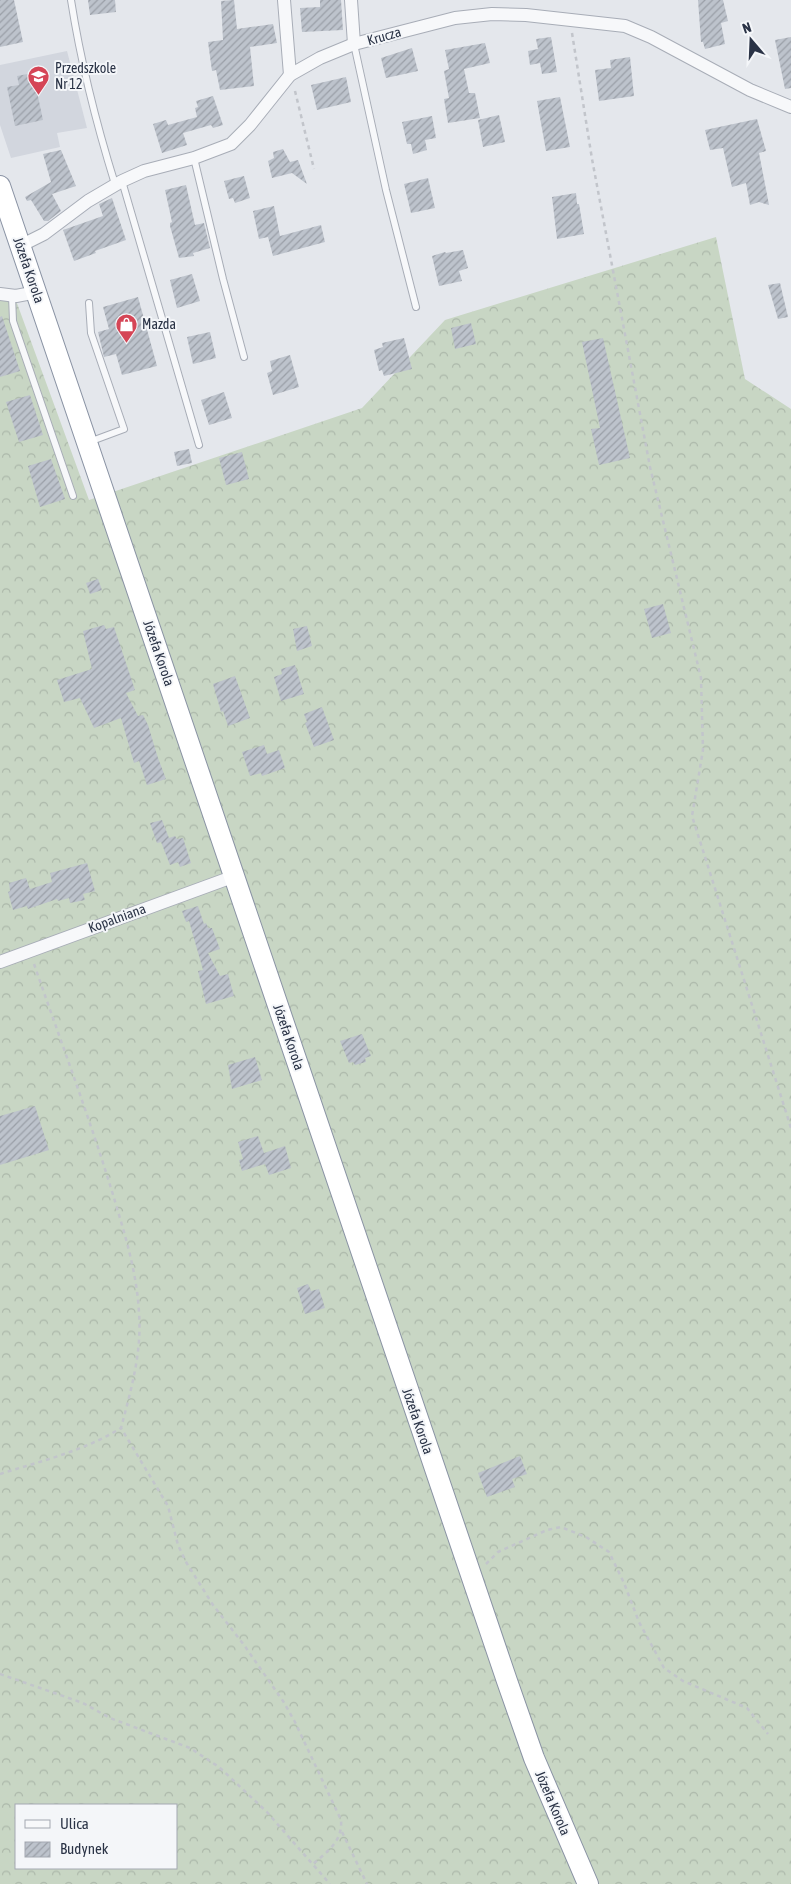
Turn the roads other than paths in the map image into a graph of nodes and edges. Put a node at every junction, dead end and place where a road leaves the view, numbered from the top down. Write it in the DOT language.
graph roads {
  1 [pos="71,0"];
  2 [pos="284,0"];
  3 [pos="351,0"];
  4 [pos="354,44"];
  5 [pos="290,75"];
  6 [pos="791,107"];
  7 [pos="194,158"];
  8 [pos="119,182"];
  9 [pos="0,186"];
  10 [pos="20,246"];
  11 [pos="37,292"];
  12 [pos="6,295"];
  13 [pos="89,303"];
  14 [pos="416,307"];
  15 [pos="244,357"];
  16 [pos="88,442"];
  17 [pos="199,445"];
  18 [pos="73,496"];
  19 [pos="235,876"];
  20 [pos="0,962"];
  21 [pos="588,1884"];
  1 -- 8 [label="lane"];
  2 -- 5 [label="street"];
  3 -- 4 [label="street"];
  4 -- 5 [label="street, Krucza"];
  4 -- 6 [label="street, Krucza"];
  4 -- 14 [label="lane"];
  5 -- 7 [label="street, Krucza"];
  7 -- 8 [label="street, Krucza"];
  7 -- 15 [label="lane"];
  8 -- 10 [label="street, Krucza"];
  8 -- 17 [label="lane"];
  9 -- 10 [label="highway, Józefa Korola"];
  10 -- 11 [label="highway, Józefa Korola"];
  11 -- 12 [label="street"];
  11 -- 16 [label="highway, Józefa Korola"];
  12 -- 18 [label="lane"];
  13 -- 16 [label="lane"];
  16 -- 19 [label="highway, Józefa Korola"];
  19 -- 20 [label="street, Kopalniana"];
  19 -- 21 [label="highway, Józefa Korola"];
}
